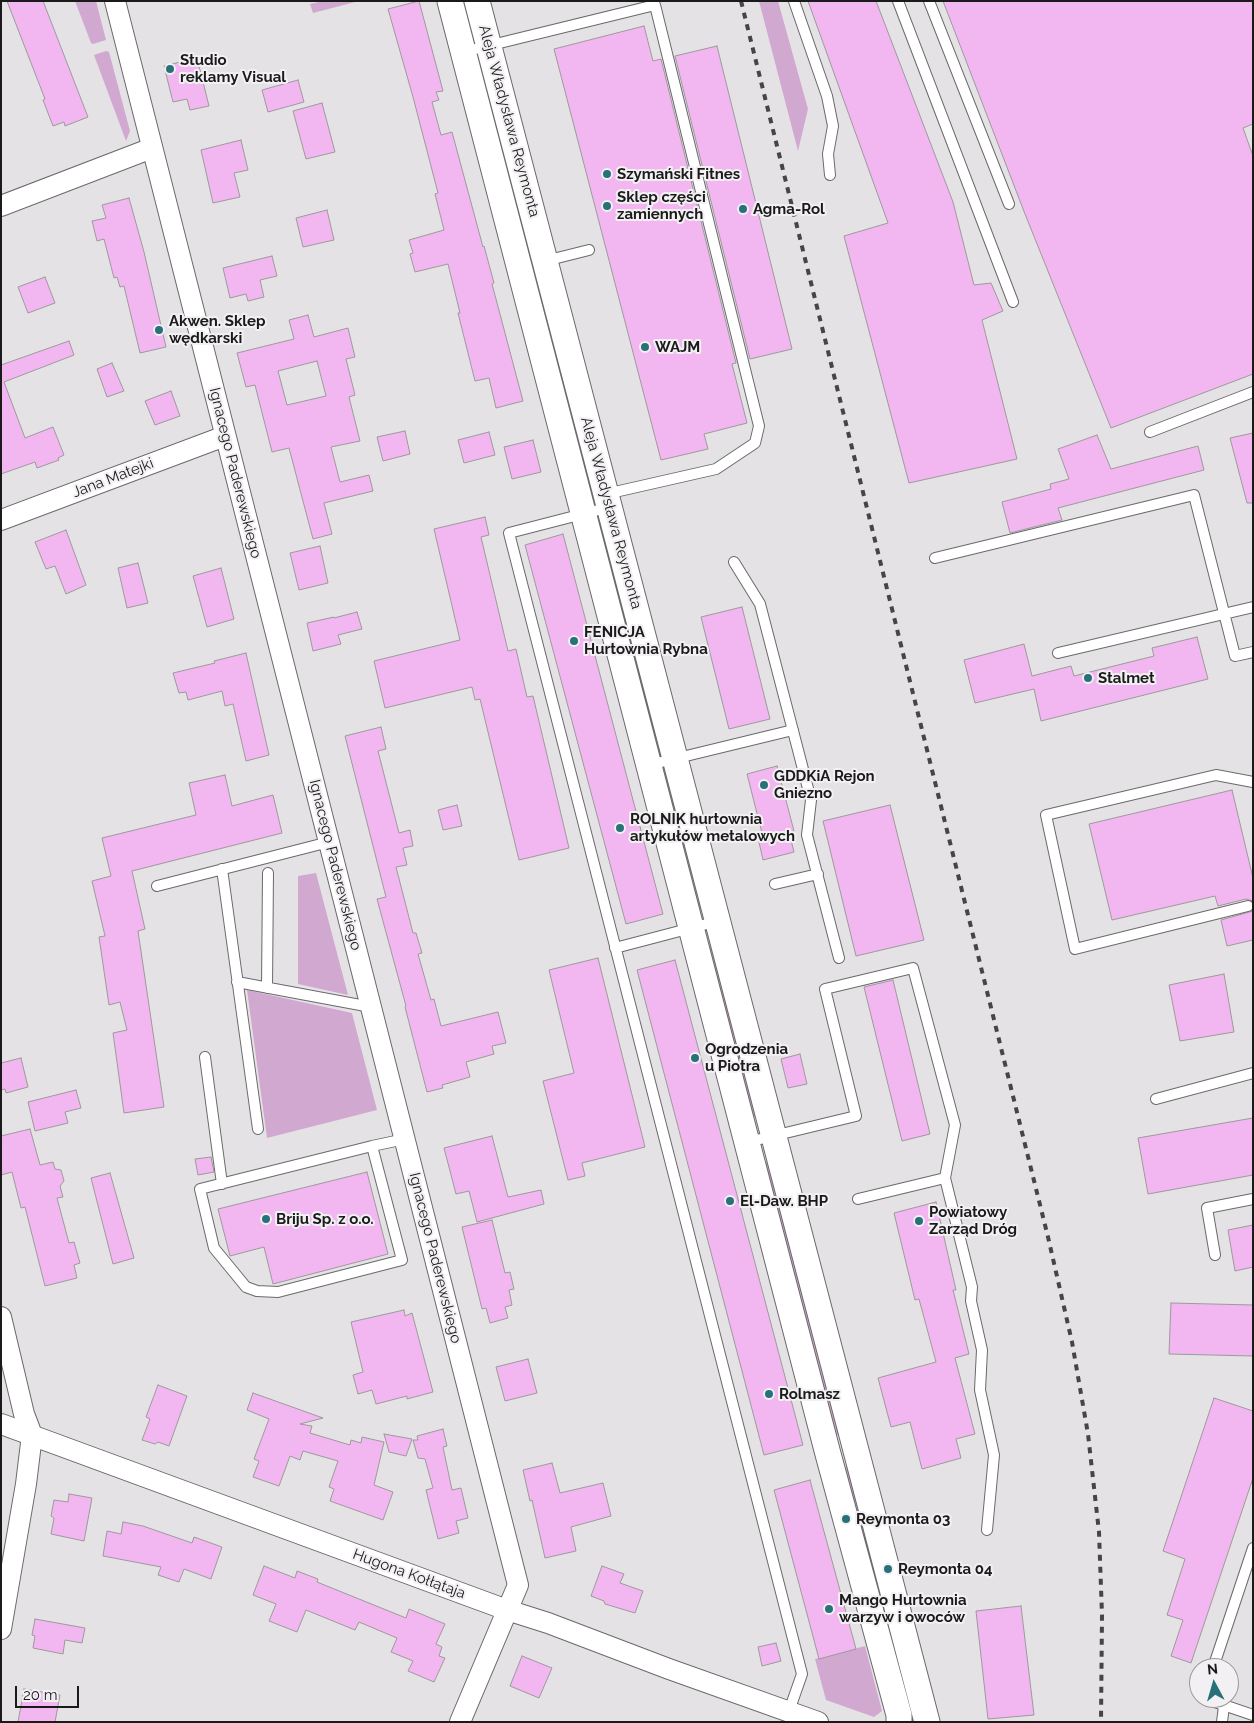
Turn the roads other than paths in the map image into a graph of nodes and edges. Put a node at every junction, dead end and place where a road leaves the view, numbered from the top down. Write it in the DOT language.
graph roads {
  1 [pos="115,1"];
  2 [pos="450,1"];
  3 [pos="477,1"];
  4 [pos="794,1"];
  5 [pos="898,1"];
  6 [pos="929,1"];
  7 [pos="489,46"];
  8 [pos="464,52"];
  9 [pos="152,148"];
  10 [pos="830,175"];
  11 [pos="1009,204"];
  12 [pos="1,206"];
  13 [pos="589,250"];
  14 [pos="546,262"];
  15 [pos="1013,302"];
  16 [pos="1253,392"];
  17 [pos="1150,432"];
  18 [pos="225,436"];
  19 [pos="608,501"];
  20 [pos="584,514"];
  21 [pos="1,520"];
  22 [pos="935,558"];
  23 [pos="734,562"];
  24 [pos="1253,607"];
  25 [pos="1224,614"];
  26 [pos="1253,652"];
  27 [pos="1058,653"];
  28 [pos="793,730"];
  29 [pos="676,758"];
  30 [pos="649,765"];
  31 [pos="1253,782"];
  32 [pos="329,842"];
  33 [pos="222,869"];
  34 [pos="268,873"];
  35 [pos="818,874"];
  36 [pos="776,884"];
  37 [pos="157,886"];
  38 [pos="1248,906"];
  39 [pos="718,921"];
  40 [pos="691,928"];
  41 [pos="615,948"];
  42 [pos="839,958"];
  43 [pos="237,982"];
  44 [pos="267,988"];
  45 [pos="371,1007"];
  46 [pos="205,1057"];
  47 [pos="1253,1073"];
  48 [pos="1156,1099"];
  49 [pos="258,1129"];
  50 [pos="774,1135"];
  51 [pos="405,1139"];
  52 [pos="747,1142"];
  53 [pos="372,1146"];
  54 [pos="945,1178"];
  55 [pos="222,1184"];
  56 [pos="858,1199"];
  57 [pos="1253,1199"];
  58 [pos="1214,1255"];
  59 [pos="1,1317"];
  60 [pos="1,1424"];
  61 [pos="32,1435"];
  62 [pos="842,1450"];
  63 [pos="987,1530"];
  64 [pos="1253,1548"];
  65 [pos="507,1610"];
  66 [pos="1,1629"];
  67 [pos="1216,1658"];
  68 [pos="1224,1708"];
  69 [pos="1230,1708"];
  70 [pos="789,1711"];
  71 [pos="1253,1715"];
  72 [pos="460,1722"];
  73 [pos="818,1722"];
  74 [pos="899,1722"];
  75 [pos="927,1722"];
  76 [pos="1222,1722"];
  1 -- 9 [label="street, Ignacego Paderewskiego"];
  2 -- 8 [label="street, Aleja Władysława Reymonta"];
  3 -- 7 [label="street, Aleja Władysława Reymonta"];
  4 -- 10 [label="lane"];
  5 -- 15 [label="lane"];
  6 -- 11 [label="lane"];
  7 -- 8 [label="lane"];
  7 -- 14 [label="street, Aleja Władysława Reymonta"];
  7 -- 19 [label="lane"];
  8 -- 20 [label="street, Aleja Władysława Reymonta"];
  9 -- 12 [label="street"];
  9 -- 18 [label="street, Ignacego Paderewskiego"];
  13 -- 14 [label="lane"];
  14 -- 19 [label="street, Aleja Władysława Reymonta"];
  16 -- 17 [label="lane"];
  18 -- 21 [label="street, Jana Matejki"];
  18 -- 32 [label="street, Ignacego Paderewskiego"];
  19 -- 20 [label="lane"];
  19 -- 29 [label="street, Aleja Władysława Reymonta"];
  20 -- 30 [label="street, Aleja Władysława Reymonta"];
  20 -- 41 [label="lane"];
  22 -- 25 [label="lane"];
  23 -- 28 [label="lane"];
  24 -- 25 [label="lane"];
  25 -- 26 [label="lane"];
  25 -- 27 [label="lane"];
  28 -- 29 [label="lane"];
  28 -- 35 [label="lane"];
  29 -- 30 [label="lane"];
  29 -- 39 [label="street, Aleja Władysława Reymonta"];
  30 -- 40 [label="street, Aleja Władysława Reymonta"];
  31 -- 38 [label="lane"];
  32 -- 33 [label="lane"];
  32 -- 45 [label="street, Ignacego Paderewskiego"];
  33 -- 37 [label="lane"];
  33 -- 43 [label="lane"];
  34 -- 44 [label="lane"];
  35 -- 36 [label="lane"];
  35 -- 42 [label="lane"];
  39 -- 40 [label="lane"];
  39 -- 50 [label="street, Aleja Władysława Reymonta"];
  40 -- 41 [label="lane"];
  40 -- 52 [label="street, Aleja Władysława Reymonta"];
  41 -- 70 [label="lane"];
  43 -- 44 [label="lane"];
  43 -- 49 [label="lane"];
  44 -- 45 [label="lane"];
  45 -- 51 [label="street, Ignacego Paderewskiego"];
  46 -- 55 [label="lane"];
  47 -- 48 [label="lane"];
  50 -- 52 [label="lane"];
  50 -- 54 [label="lane"];
  50 -- 62 [label="street, Aleja Władysława Reymonta"];
  51 -- 53 [label="lane"];
  51 -- 65 [label="street, Ignacego Paderewskiego"];
  52 -- 62 [label="street, Aleja Władysława Reymonta"];
  53 -- 55 [label="lane"];
  53 -- 55 [label="lane"];
  54 -- 56 [label="lane"];
  54 -- 63 [label="lane"];
  57 -- 58 [label="lane"];
  59 -- 61 [label="street"];
  60 -- 61 [label="street, Hugona Kołłątaja"];
  61 -- 65 [label="street, Hugona Kołłątaja"];
  61 -- 66 [label="street"];
  62 -- 74 [label="street, Aleja Władysława Reymonta"];
  62 -- 75 [label="street, Aleja Władysława Reymonta"];
  64 -- 67 [label="lane"];
  65 -- 70 [label="street, Hugona Kołłątaja"];
  65 -- 72 [label="street, Ignacego Paderewskiego"];
  68 -- 76 [label="lane"];
  69 -- 71 [label="lane"];
  70 -- 73 [label="street, Hugona Kołłątaja"];
}
